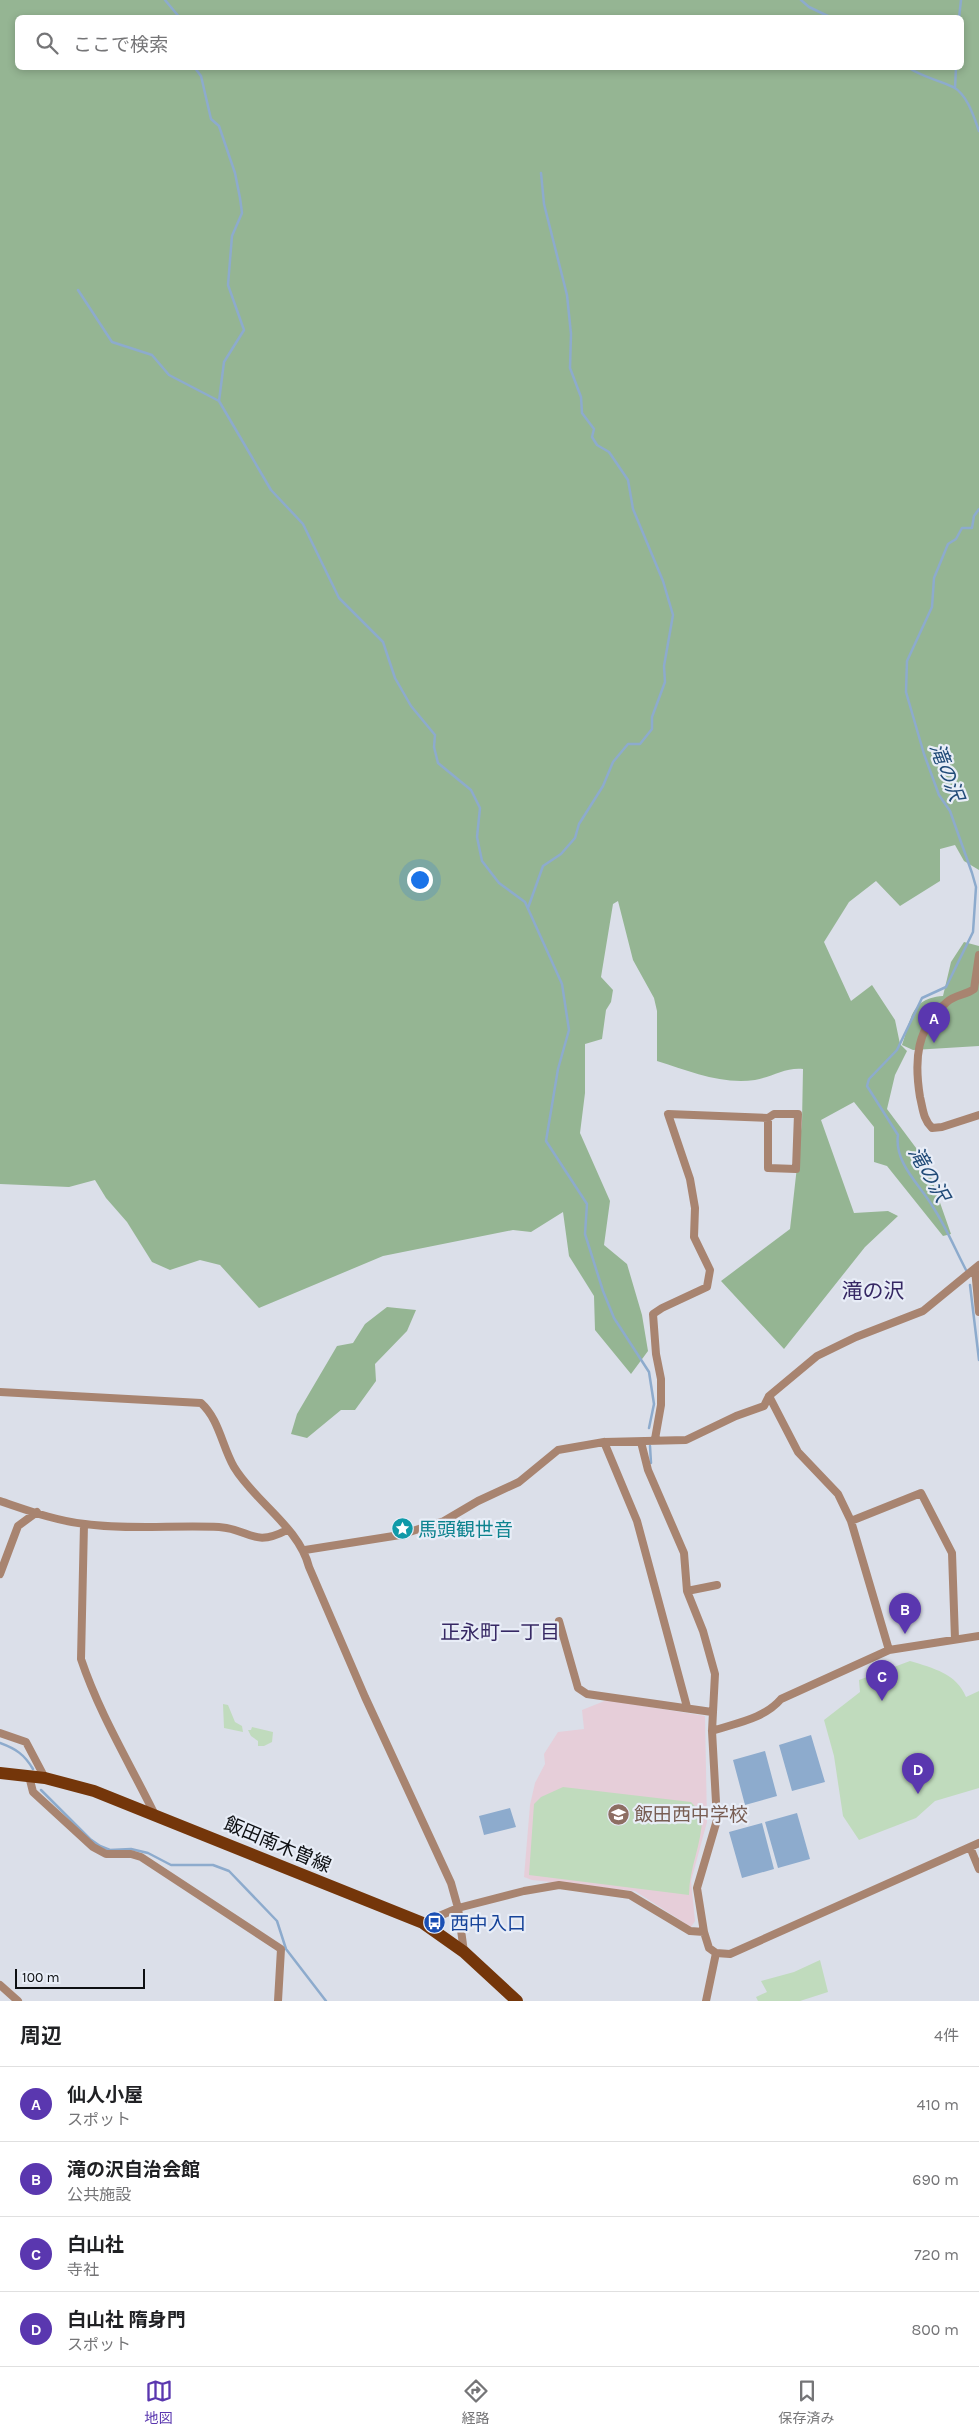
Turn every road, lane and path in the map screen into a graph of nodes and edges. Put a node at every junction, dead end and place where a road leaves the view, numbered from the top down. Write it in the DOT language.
graph roads {
  1 [pos="979,955"];
  2 [pos="979,1115"];
  3 [pos="768,1118"];
  4 [pos="977,1267"];
  5 [pos="979,1312"];
  6 [pos="0,1392"];
  7 [pos="769,1396"];
  8 [pos="656,1440"];
  9 [pos="604,1442"];
  10 [pos="641,1442"];
  11 [pos="0,1501"];
  12 [pos="37,1512"];
  13 [pos="851,1521"];
  14 [pos="84,1524"];
  15 [pos="288,1530"];
  16 [pos="304,1550"];
  17 [pos="0,1574"];
  18 [pos="717,1585"];
  19 [pos="687,1591"];
  20 [pos="559,1621"];
  21 [pos="979,1636"];
  22 [pos="954,1639"];
  23 [pos="889,1650"];
  24 [pos="687,1708"];
  25 [pos="712,1712"];
  26 [pos="712,1731"];
  27 [pos="0,1733"];
  28 [pos="0,1773"];
  29 [pos="29,1776"];
  30 [pos="44,1778"];
  31 [pos="155,1815"];
  32 [pos="979,1843"];
  33 [pos="970,1847"];
  34 [pos="979,1869"];
  35 [pos="458,1908"];
  36 [pos="422,1923"];
  37 [pos="704,1932"];
  38 [pos="464,1952"];
  39 [pos="716,1953"];
  40 [pos="0,1985"];
  41 [pos="14,2000"];
  42 [pos="278,2001"];
  43 [pos="517,2001"];
  44 [pos="706,2001"];
  1 -- 2 [label="street"];
  3 -- 3 [label="street"];
  3 -- 8 [label="street"];
  4 -- 5 [label="street"];
  4 -- 7 [label="street"];
  6 -- 15 [label="street"];
  7 -- 8 [label="street"];
  7 -- 13 [label="street"];
  8 -- 10 [label="street"];
  9 -- 10 [label="street"];
  9 -- 16 [label="street"];
  9 -- 24 [label="street"];
  10 -- 19 [label="street"];
  11 -- 12 [label="street"];
  12 -- 14 [label="street"];
  12 -- 17 [label="street"];
  13 -- 22 [label="street"];
  13 -- 23 [label="street"];
  14 -- 15 [label="street"];
  14 -- 31 [label="street"];
  15 -- 16 [label="street"];
  16 -- 35 [label="street"];
  18 -- 19 [label="street"];
  19 -- 25 [label="street"];
  20 -- 24 [label="street"];
  21 -- 22 [label="street"];
  22 -- 23 [label="street"];
  23 -- 26 [label="street"];
  24 -- 25 [label="street"];
  25 -- 26 [label="street"];
  26 -- 37 [label="street"];
  27 -- 30 [label="street"];
  28 -- 29 [label="main road, 飯田南木曽線"];
  29 -- 30 [label="main road, 飯田南木曽線"];
  29 -- 42 [label="street"];
  30 -- 31 [label="main road, 飯田南木曽線"];
  31 -- 36 [label="main road, 飯田南木曽線"];
  32 -- 33 [label="street"];
  33 -- 34 [label="street"];
  33 -- 39 [label="street"];
  35 -- 36 [label="street"];
  35 -- 37 [label="street"];
  35 -- 38 [label="street"];
  36 -- 38 [label="main road, 飯田南木曽線"];
  37 -- 39 [label="street"];
  38 -- 43 [label="main road, 飯田南木曽線"];
  39 -- 44 [label="street"];
  40 -- 41 [label="street"];
}
